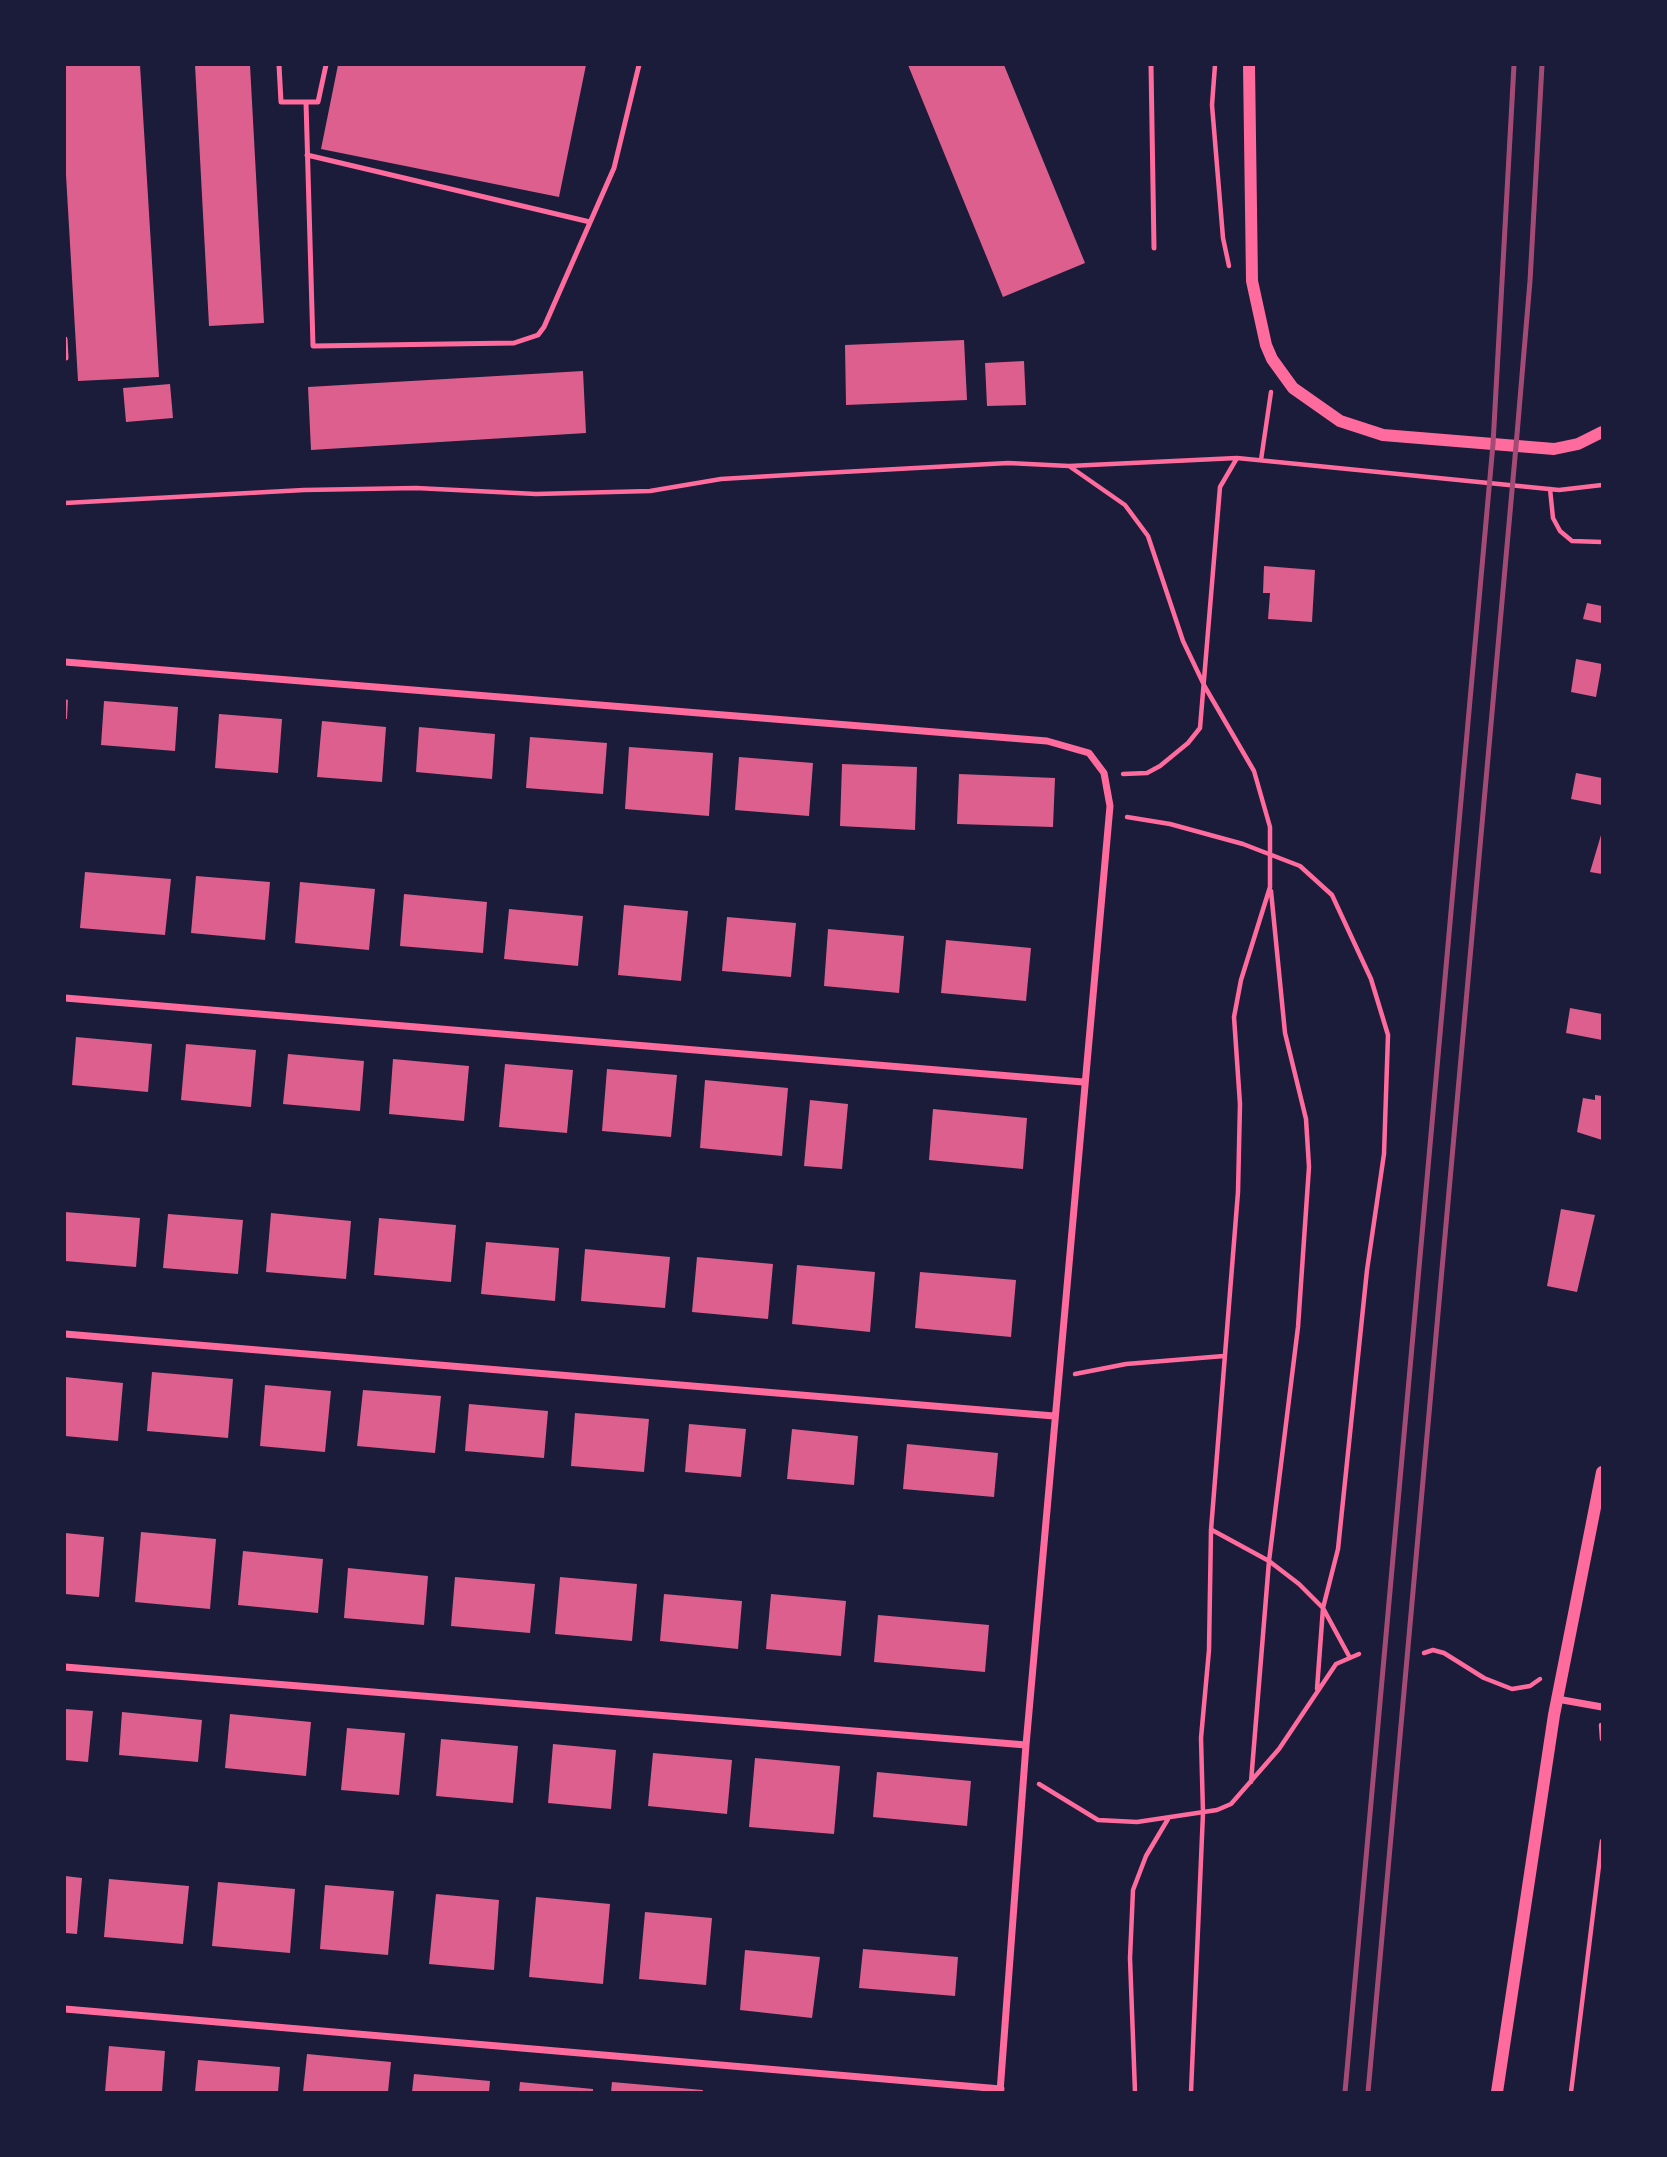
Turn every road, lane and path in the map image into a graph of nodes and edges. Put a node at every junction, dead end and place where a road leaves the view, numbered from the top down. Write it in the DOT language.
graph roads {
  1 [pos="279,65"];
  2 [pos="326,65"];
  3 [pos="639,65"];
  4 [pos="1151,65"];
  5 [pos="1250,65"];
  6 [pos="306,102"];
  7 [pos="307,155"];
  8 [pos="590,222"];
  9 [pos="1154,248"];
  10 [pos="65,339"];
  11 [pos="66,358"];
  12 [pos="1283,375"];
  13 [pos="1602,432"];
  14 [pos="1237,458"];
  15 [pos="1261,460"];
  16 [pos="1069,466"];
  17 [pos="1602,485"];
  18 [pos="1550,489"];
  19 [pos="65,503"];
  20 [pos="1602,542"];
  21 [pos="65,662"];
  22 [pos="1205,687"];
  23 [pos="1104,773"];
  24 [pos="1109,815"];
  25 [pos="1272,855"];
  26 [pos="1270,887"];
  27 [pos="65,998"];
  28 [pos="1083,1082"];
  29 [pos="65,1334"];
  30 [pos="1224,1356"];
  31 [pos="1057,1378"];
  32 [pos="1054,1416"];
  33 [pos="1602,1472"];
  34 [pos="1211,1530"];
  35 [pos="1269,1561"];
  36 [pos="1323,1608"];
  37 [pos="1424,1653"];
  38 [pos="1359,1654"];
  39 [pos="1349,1656"];
  40 [pos="65,1667"];
  41 [pos="1544,1670"];
  42 [pos="1317,1689"];
  43 [pos="1557,1699"];
  44 [pos="1602,1707"];
  45 [pos="1026,1745"];
  46 [pos="1024,1771"];
  47 [pos="1251,1782"];
  48 [pos="1203,1813"];
  49 [pos="1168,1818"];
  50 [pos="1602,1841"];
  51 [pos="65,2009"];
  52 [pos="1001,2090"];
  53 [pos="1135,2092"];
  54 [pos="1191,2092"];
  55 [pos="1497,2092"];
  56 [pos="1571,2092"];
  1 -- 6 [label="lane"];
  2 -- 6 [label="lane"];
  3 -- 8 [label="lane"];
  4 -- 9 [label="lane"];
  5 -- 12 [label="street"];
  6 -- 7 [label="lane"];
  7 -- 8 [label="lane"];
  7 -- 8 [label="lane"];
  10 -- 11 [label="lane"];
  12 -- 13 [label="street"];
  12 -- 15 [label="path"];
  14 -- 15 [label="path"];
  14 -- 16 [label="path"];
  14 -- 22 [label="path"];
  15 -- 18 [label="path"];
  16 -- 19 [label="path"];
  16 -- 22 [label="path"];
  17 -- 18 [label="path"];
  18 -- 20 [label="path"];
  21 -- 23 [label="street"];
  22 -- 23 [label="path"];
  22 -- 25 [label="path"];
  23 -- 24 [label="street"];
  24 -- 25 [label="path"];
  24 -- 28 [label="street"];
  25 -- 26 [label="path"];
  25 -- 36 [label="path"];
  26 -- 30 [label="path"];
  26 -- 35 [label="path"];
  27 -- 28 [label="street"];
  28 -- 31 [label="street"];
  29 -- 32 [label="street"];
  30 -- 31 [label="path"];
  30 -- 34 [label="path"];
  31 -- 32 [label="street"];
  32 -- 45 [label="street"];
  33 -- 43 [label="street"];
  34 -- 35 [label="path"];
  34 -- 48 [label="path"];
  35 -- 36 [label="path"];
  35 -- 47 [label="path"];
  36 -- 39 [label="path"];
  36 -- 42 [label="path"];
  37 -- 41 [label="path"];
  38 -- 39 [label="path"];
  39 -- 42 [label="path"];
  40 -- 45 [label="street"];
  42 -- 47 [label="path"];
  43 -- 44 [label="street"];
  43 -- 55 [label="street"];
  45 -- 46 [label="street"];
  46 -- 49 [label="path"];
  46 -- 52 [label="street"];
  47 -- 48 [label="path"];
  48 -- 49 [label="path"];
  48 -- 54 [label="path"];
  49 -- 53 [label="path"];
  50 -- 56 [label="path"];
  51 -- 52 [label="street"];
}
